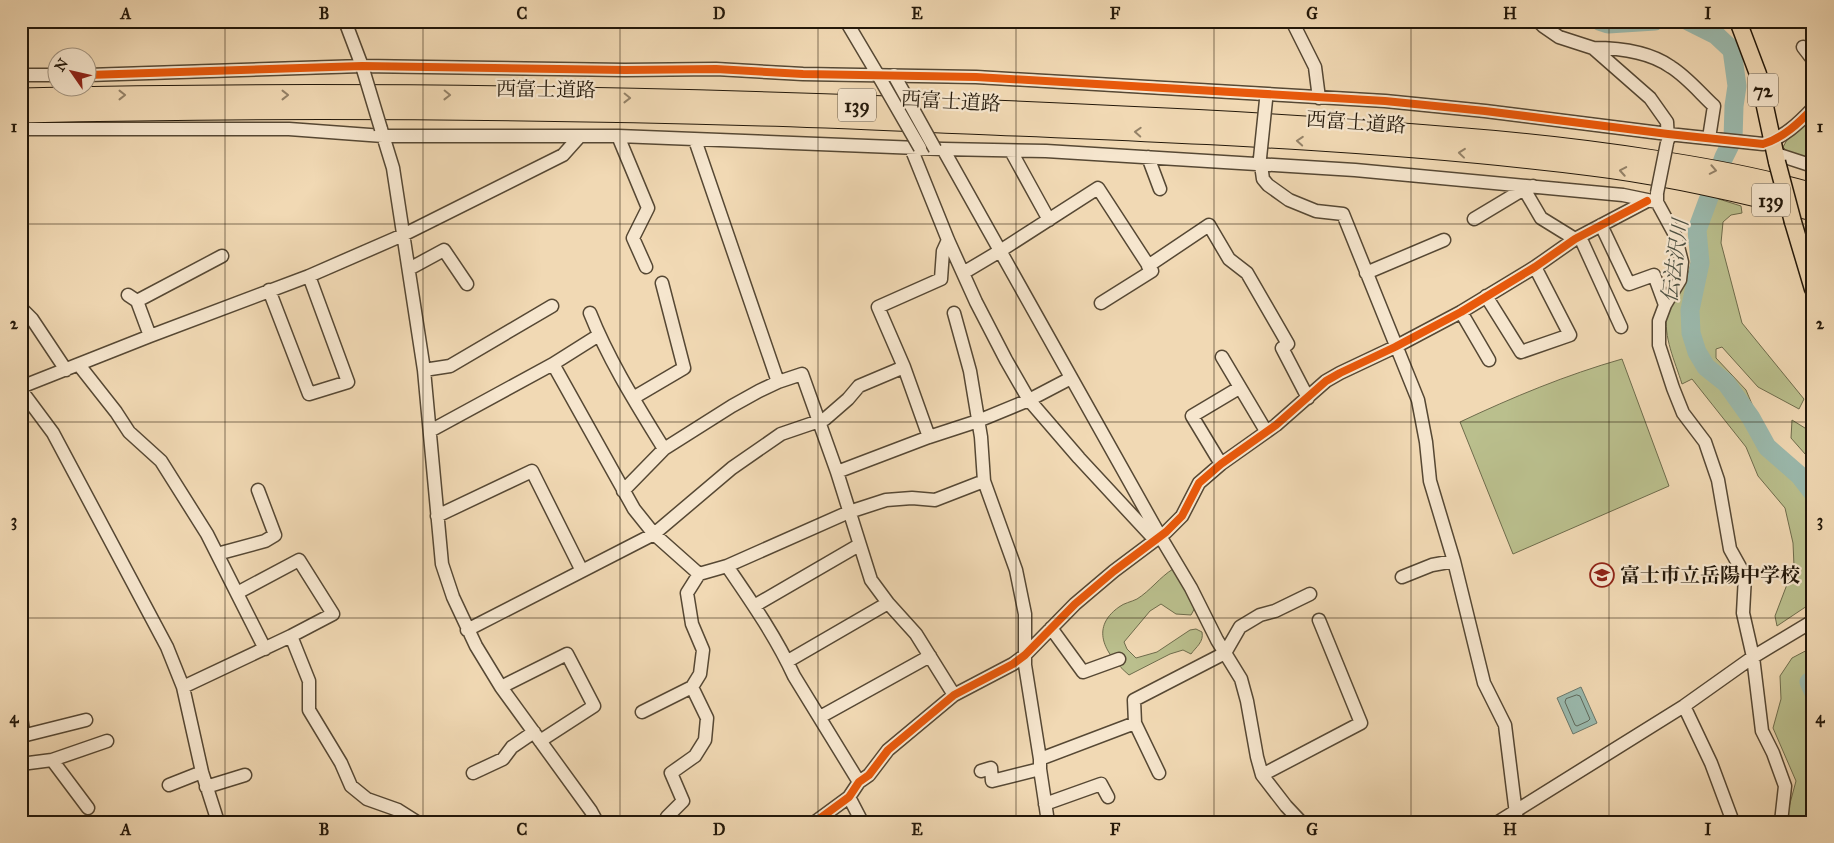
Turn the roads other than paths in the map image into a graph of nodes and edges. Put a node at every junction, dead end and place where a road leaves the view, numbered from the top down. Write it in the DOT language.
graph roads {
  1 [pos="345,21"];
  2 [pos="846,21"];
  3 [pos="1292,21"];
  4 [pos="1538,21"];
  5 [pos="1738,21"];
  6 [pos="1803,47"];
  7 [pos="1593,48"];
  8 [pos="1813,60"];
  9 [pos="362,66"];
  10 [pos="21,75"];
  11 [pos="48,75"];
  12 [pos="98,75"];
  13 [pos="878,75"];
  14 [pos="894,75"];
  15 [pos="1267,97"];
  16 [pos="21,98"];
  17 [pos="1319,98"];
  18 [pos="1813,108"];
  19 [pos="21,113"];
  20 [pos="21,129"];
  21 [pos="382,133"];
  22 [pos="580,136"];
  23 [pos="618,136"];
  24 [pos="1668,138"];
  25 [pos="1714,138"];
  26 [pos="695,140"];
  27 [pos="916,148"];
  28 [pos="939,149"];
  29 [pos="1011,151"];
  30 [pos="1775,152"];
  31 [pos="1148,157"];
  32 [pos="1260,161"];
  33 [pos="1813,166"];
  34 [pos="1690,174"];
  35 [pos="1735,186"];
  36 [pos="1529,187"];
  37 [pos="1790,187"];
  38 [pos="1160,189"];
  39 [pos="1813,189"];
  40 [pos="1813,193"];
  41 [pos="1654,198"];
  42 [pos="1813,211"];
  43 [pos="1813,218"];
  44 [pos="1474,219"];
  45 [pos="1048,220"];
  46 [pos="1601,225"];
  47 [pos="403,235"];
  48 [pos="1578,238"];
  49 [pos="948,240"];
  50 [pos="1444,240"];
  51 [pos="1805,240"];
  52 [pos="1000,251"];
  53 [pos="222,256"];
  54 [pos="1148,266"];
  55 [pos="646,267"];
  56 [pos="1535,267"];
  57 [pos="409,269"];
  58 [pos="963,273"];
  59 [pos="1366,273"];
  60 [pos="309,276"];
  61 [pos="662,283"];
  62 [pos="467,284"];
  63 [pos="1813,288"];
  64 [pos="269,290"];
  65 [pos="1486,296"];
  66 [pos="1101,303"];
  67 [pos="1665,305"];
  68 [pos="552,306"];
  69 [pos="21,308"];
  70 [pos="1461,312"];
  71 [pos="590,313"];
  72 [pos="954,313"];
  73 [pos="1621,327"];
  74 [pos="599,335"];
  75 [pos="150,336"];
  76 [pos="1395,347"];
  77 [pos="1222,357"];
  78 [pos="1489,360"];
  79 [pos="553,364"];
  80 [pos="79,365"];
  81 [pos="904,367"];
  82 [pos="66,370"];
  83 [pos="424,370"];
  84 [pos="1071,378"];
  85 [pos="778,382"];
  86 [pos="21,388"];
  87 [pos="1240,388"];
  88 [pos="633,398"];
  89 [pos="1308,398"];
  90 [pos="1029,400"];
  91 [pos="818,421"];
  92 [pos="978,421"];
  93 [pos="430,431"];
  94 [pos="1266,431"];
  95 [pos="928,437"];
  96 [pos="664,449"];
  97 [pos="1221,464"];
  98 [pos="837,472"];
  99 [pos="984,481"];
  100 [pos="258,490"];
  101 [pos="623,491"];
  102 [pos="849,512"];
  103 [pos="437,516"];
  104 [pos="654,534"];
  105 [pos="1158,538"];
  106 [pos="859,545"];
  107 [pos="217,554"];
  108 [pos="1454,561"];
  109 [pos="728,566"];
  110 [pos="582,572"];
  111 [pos="700,574"];
  112 [pos="1402,577"];
  113 [pos="237,593"];
  114 [pos="1310,594"];
  115 [pos="888,603"];
  116 [pos="754,606"];
  117 [pos="1319,620"];
  118 [pos="1813,621"];
  119 [pos="1051,628"];
  120 [pos="467,630"];
  121 [pos="291,636"];
  122 [pos="265,649"];
  123 [pos="1225,654"];
  124 [pos="1025,655"];
  125 [pos="930,656"];
  126 [pos="1753,657"];
  127 [pos="1119,659"];
  128 [pos="788,661"];
  129 [pos="183,687"];
  130 [pos="501,687"];
  131 [pos="692,687"];
  132 [pos="954,695"];
  133 [pos="1684,706"];
  134 [pos="642,712"];
  135 [pos="21,717"];
  136 [pos="820,717"];
  137 [pos="86,720"];
  138 [pos="1135,723"];
  139 [pos="537,736"];
  140 [pos="22,737"];
  141 [pos="107,742"];
  142 [pos="52,760"];
  143 [pos="21,764"];
  144 [pos="1040,764"];
  145 [pos="981,770"];
  146 [pos="202,772"];
  147 [pos="473,773"];
  148 [pos="1159,773"];
  149 [pos="245,775"];
  150 [pos="1262,775"];
  151 [pos="859,782"];
  152 [pos="169,785"];
  153 [pos="206,787"];
  154 [pos="849,797"];
  155 [pos="1108,797"];
  156 [pos="1045,804"];
  157 [pos="88,808"];
  158 [pos="1515,816"];
  159 [pos="218,822"];
  160 [pos="417,822"];
  161 [pos="597,822"];
  162 [pos="670,822"];
  163 [pos="815,822"];
  164 [pos="862,822"];
  165 [pos="1048,822"];
  166 [pos="1301,822"];
  167 [pos="1498,822"];
  168 [pos="1733,822"];
  169 [pos="1781,822"];
  1 -- 9 [label="street"];
  2 -- 13 [label="street"];
  3 -- 17 [label="street"];
  4 -- 7 [label="street"];
  5 -- 30 [label="main road, 72"];
  6 -- 8 [label="street"];
  7 -- 24 [label="street"];
  7 -- 25 [label="street"];
  9 -- 12 [label="street"];
  9 -- 13 [label="street"];
  9 -- 21 [label="street, bridge"];
  10 -- 11 [label="street"];
  13 -- 14 [label="street"];
  13 -- 27 [label="street, bridge"];
  14 -- 15 [label="street"];
  14 -- 28 [label="street, bridge"];
  15 -- 17 [label="street"];
  15 -- 32 [label="street, bridge"];
  16 -- 34 [label="highway, 西富士道路 / 139, one-way"];
  17 -- 24 [label="street"];
  18 -- 30 [label="street"];
  34 -- 19 [label="highway, 西富士道路 / 139, one-way"];
  20 -- 21 [label="street"];
  21 -- 22 [label="street"];
  21 -- 47 [label="street"];
  22 -- 23 [label="street"];
  22 -- 47 [label="street"];
  23 -- 26 [label="street"];
  23 -- 55 [label="street"];
  24 -- 25 [label="street"];
  24 -- 41 [label="street, bridge"];
  25 -- 30 [label="street"];
  26 -- 27 [label="street"];
  26 -- 85 [label="street"];
  27 -- 28 [label="street"];
  27 -- 49 [label="street"];
  28 -- 29 [label="street"];
  28 -- 52 [label="street"];
  29 -- 31 [label="street"];
  29 -- 45 [label="street"];
  30 -- 33 [label="street"];
  30 -- 51 [label="main road, 72, bridge"];
  31 -- 32 [label="street"];
  31 -- 38 [label="street"];
  32 -- 36 [label="street"];
  32 -- 59 [label="street"];
  34 -- 35 [label="highway, 西富士道路 / 139"];
  35 -- 37 [label="highway, 西富士道路 / 139"];
  35 -- 42 [label="highway, 西富士道路 / 139"];
  35 -- 43 [label="highway"];
  36 -- 41 [label="street"];
  36 -- 44 [label="street"];
  36 -- 48 [label="street"];
  37 -- 39 [label="highway"];
  37 -- 40 [label="highway, 西富士道路 / 139"];
  41 -- 46 [label="street"];
  41 -- 67 [label="street"];
  45 -- 52 [label="street"];
  45 -- 54 [label="street"];
  46 -- 48 [label="street"];
  46 -- 67 [label="street"];
  47 -- 57 [label="street"];
  47 -- 60 [label="street"];
  48 -- 56 [label="street"];
  48 -- 73 [label="street"];
  49 -- 58 [label="street"];
  49 -- 81 [label="street"];
  50 -- 59 [label="street"];
  51 -- 63 [label="main road, 72"];
  52 -- 58 [label="street"];
  52 -- 84 [label="street"];
  53 -- 75 [label="street"];
  54 -- 66 [label="street"];
  54 -- 89 [label="street"];
  56 -- 65 [label="street"];
  56 -- 65 [label="street"];
  57 -- 62 [label="street"];
  57 -- 83 [label="street"];
  58 -- 90 [label="street"];
  59 -- 76 [label="street"];
  60 -- 64 [label="street"];
  60 -- 64 [label="street"];
  61 -- 88 [label="street"];
  64 -- 75 [label="street"];
  65 -- 70 [label="street"];
  67 -- 126 [label="street"];
  68 -- 83 [label="street"];
  69 -- 82 [label="street"];
  70 -- 76 [label="street"];
  70 -- 78 [label="street"];
  71 -- 74 [label="street"];
  72 -- 92 [label="street"];
  74 -- 79 [label="street"];
  74 -- 88 [label="street"];
  75 -- 80 [label="street"];
  76 -- 89 [label="street"];
  76 -- 108 [label="street"];
  77 -- 87 [label="street"];
  79 -- 93 [label="street"];
  79 -- 101 [label="street"];
  80 -- 82 [label="street"];
  80 -- 107 [label="street"];
  81 -- 91 [label="street"];
  81 -- 95 [label="street"];
  82 -- 86 [label="street"];
  83 -- 93 [label="street"];
  84 -- 90 [label="street"];
  84 -- 105 [label="street"];
  85 -- 91 [label="street"];
  85 -- 96 [label="street"];
  86 -- 129 [label="street"];
  87 -- 94 [label="street"];
  87 -- 97 [label="street"];
  88 -- 96 [label="street"];
  89 -- 94 [label="street"];
  90 -- 92 [label="street"];
  90 -- 105 [label="street"];
  91 -- 98 [label="street"];
  91 -- 104 [label="street"];
  92 -- 95 [label="street"];
  92 -- 99 [label="street"];
  93 -- 103 [label="street"];
  94 -- 97 [label="street"];
  95 -- 98 [label="street"];
  96 -- 101 [label="street"];
  97 -- 105 [label="street"];
  98 -- 102 [label="street"];
  99 -- 102 [label="street"];
  99 -- 124 [label="street"];
  100 -- 107 [label="street"];
  101 -- 104 [label="street"];
  102 -- 106 [label="street"];
  102 -- 109 [label="street"];
  103 -- 110 [label="street"];
  103 -- 120 [label="street"];
  104 -- 110 [label="street"];
  104 -- 111 [label="street"];
  105 -- 119 [label="street"];
  105 -- 123 [label="street"];
  106 -- 115 [label="street"];
  106 -- 116 [label="street"];
  107 -- 113 [label="street"];
  108 -- 112 [label="street"];
  108 -- 158 [label="street"];
  109 -- 111 [label="street"];
  109 -- 116 [label="street"];
  110 -- 120 [label="street"];
  111 -- 131 [label="street"];
  113 -- 121 [label="street"];
  113 -- 122 [label="street"];
  114 -- 123 [label="street"];
  115 -- 125 [label="street"];
  115 -- 128 [label="street"];
  116 -- 128 [label="street"];
  117 -- 150 [label="street"];
  118 -- 126 [label="street"];
  119 -- 124 [label="street"];
  119 -- 127 [label="street"];
  120 -- 130 [label="street"];
  121 -- 122 [label="street"];
  121 -- 160 [label="street"];
  122 -- 129 [label="street"];
  123 -- 138 [label="street"];
  123 -- 150 [label="street"];
  124 -- 132 [label="street"];
  124 -- 144 [label="street"];
  125 -- 132 [label="street"];
  125 -- 136 [label="street"];
  126 -- 133 [label="street"];
  126 -- 169 [label="street"];
  128 -- 136 [label="street"];
  129 -- 146 [label="street"];
  130 -- 139 [label="street"];
  130 -- 139 [label="street"];
  131 -- 134 [label="street"];
  131 -- 162 [label="street"];
  132 -- 151 [label="street"];
  133 -- 158 [label="street"];
  133 -- 168 [label="street"];
  135 -- 140 [label="street"];
  136 -- 151 [label="street"];
  137 -- 140 [label="street"];
  138 -- 144 [label="street"];
  138 -- 148 [label="street"];
  139 -- 147 [label="street"];
  139 -- 161 [label="street"];
  141 -- 142 [label="street"];
  142 -- 143 [label="street"];
  142 -- 157 [label="street"];
  144 -- 145 [label="street"];
  144 -- 156 [label="street"];
  146 -- 152 [label="street"];
  146 -- 153 [label="street"];
  149 -- 153 [label="street"];
  150 -- 166 [label="street"];
  151 -- 154 [label="street"];
  153 -- 159 [label="street"];
  154 -- 163 [label="street"];
  154 -- 164 [label="street"];
  155 -- 156 [label="street"];
  156 -- 165 [label="street"];
  158 -- 167 [label="street"];
}
